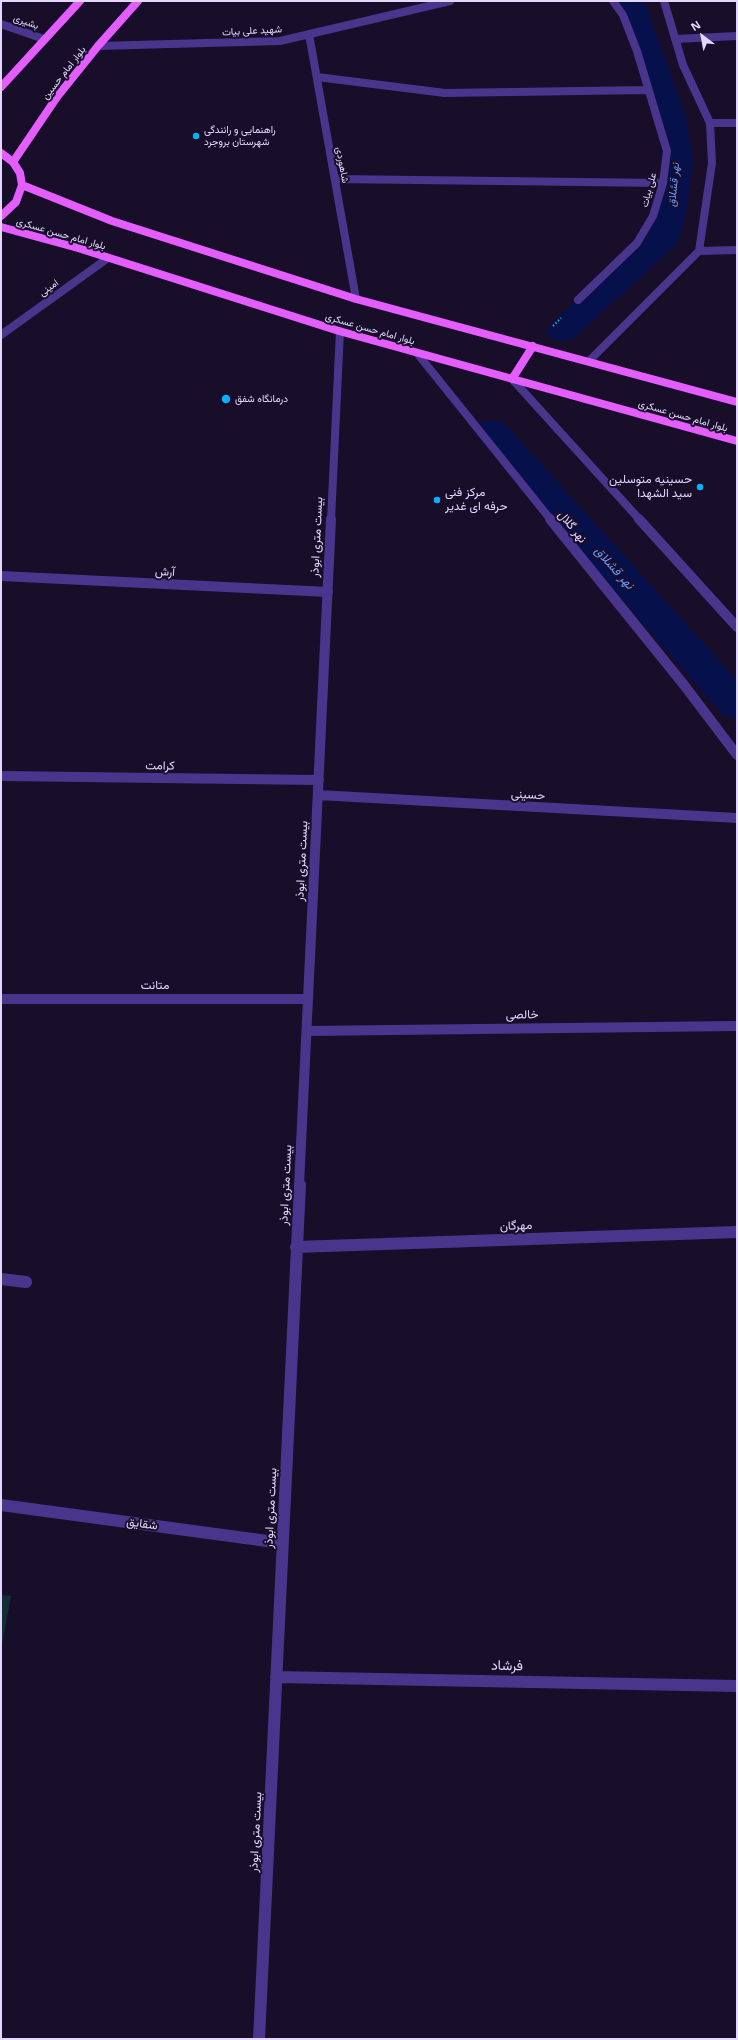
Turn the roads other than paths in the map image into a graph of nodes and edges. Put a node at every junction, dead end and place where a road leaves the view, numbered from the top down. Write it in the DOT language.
graph roads {
  1 [pos="80,1"];
  2 [pos="138,1"];
  3 [pos="450,1"];
  4 [pos="613,1"];
  5 [pos="664,1"];
  6 [pos="1,24"];
  7 [pos="309,34"];
  8 [pos="737,36"];
  9 [pos="44,39"];
  10 [pos="676,39"];
  11 [pos="98,46"];
  12 [pos="317,77"];
  13 [pos="1,87"];
  14 [pos="648,90"];
  15 [pos="710,123"];
  16 [pos="737,123"];
  17 [pos="1,154"];
  18 [pos="13,162"];
  19 [pos="335,179"];
  20 [pos="663,183"];
  21 [pos="22,185"];
  22 [pos="1,216"];
  23 [pos="1,227"];
  24 [pos="737,250"];
  25 [pos="699,251"];
  26 [pos="108,258"];
  27 [pos="356,299"];
  28 [pos="578,300"];
  29 [pos="340,331"];
  30 [pos="1,335"];
  31 [pos="533,346"];
  32 [pos="417,353"];
  33 [pos="589,362"];
  34 [pos="512,379"];
  35 [pos="737,402"];
  36 [pos="737,441"];
  37 [pos="1,576"];
  38 [pos="328,592"];
  39 [pos="737,627"];
  40 [pos="737,755"];
  41 [pos="1,776"];
  42 [pos="319,780"];
  43 [pos="318,795"];
  44 [pos="737,818"];
  45 [pos="1,999"];
  46 [pos="308,999"];
  47 [pos="737,1026"];
  48 [pos="307,1031"];
  49 [pos="737,1232"];
  50 [pos="296,1247"];
  51 [pos="1,1279"];
  52 [pos="26,1282"];
  53 [pos="1,1505"];
  54 [pos="282,1543"];
  55 [pos="276,1677"];
  56 [pos="737,1686"];
  57 [pos="259,2039"];
  1 -- 9 [label="main road"];
  2 -- 11 [label="main road, بلوار امام حسین"];
  3 -- 7 [label="street, شهید علی بیات"];
  4 -- 14 [label="street, علی بیات"];
  5 -- 10 [label="street"];
  6 -- 9 [label="street, بشیری"];
  7 -- 11 [label="street, شهید علی بیات"];
  7 -- 12 [label="street, شاهوردی"];
  8 -- 10 [label="street"];
  9 -- 13 [label="main road"];
  10 -- 15 [label="street"];
  11 -- 18 [label="main road, بلوار امام حسین"];
  12 -- 14 [label="street"];
  12 -- 19 [label="street, شاهوردی"];
  14 -- 20 [label="street, علی بیات"];
  15 -- 16 [label="street"];
  15 -- 25 [label="street"];
  17 -- 18 [label="main road"];
  18 -- 21 [label="main road"];
  19 -- 20 [label="street"];
  19 -- 27 [label="street, شاهوردی"];
  20 -- 28 [label="street, علی بیات"];
  21 -- 22 [label="main road"];
  21 -- 27 [label="main road"];
  23 -- 26 [label="main road, بلوار امام حسن عسکری"];
  24 -- 25 [label="street"];
  25 -- 33 [label="street"];
  26 -- 29 [label="main road, بلوار امام حسن عسکری"];
  26 -- 30 [label="street, امینی"];
  27 -- 31 [label="main road"];
  29 -- 32 [label="main road, بلوار امام حسن عسکری"];
  29 -- 38 [label="street, بیست متری ابوذر"];
  31 -- 33 [label="main road"];
  31 -- 34 [label="main road"];
  32 -- 34 [label="main road, بلوار امام حسن عسکری"];
  32 -- 40 [label="street, نهر گلال"];
  33 -- 35 [label="main road"];
  34 -- 36 [label="main road, بلوار امام حسن عسکری"];
  34 -- 39 [label="street"];
  37 -- 38 [label="street, آرش"];
  38 -- 42 [label="street, بیست متری ابوذر"];
  41 -- 42 [label="street, کرامت"];
  42 -- 43 [label="street, بیست متری ابوذر"];
  43 -- 44 [label="street, حسینی"];
  43 -- 46 [label="street, بیست متری ابوذر"];
  45 -- 46 [label="street, متانت"];
  46 -- 48 [label="street, بیست متری ابوذر"];
  47 -- 48 [label="street, خالصی"];
  48 -- 50 [label="street, بیست متری ابوذر"];
  49 -- 50 [label="street, مهرگان"];
  50 -- 54 [label="street, بیست متری ابوذر"];
  51 -- 52 [label="street"];
  53 -- 54 [label="street, شقایق"];
  54 -- 55 [label="street, بیست متری ابوذر"];
  55 -- 56 [label="street, فرشاد"];
  55 -- 57 [label="street, بیست متری ابوذر"];
}
